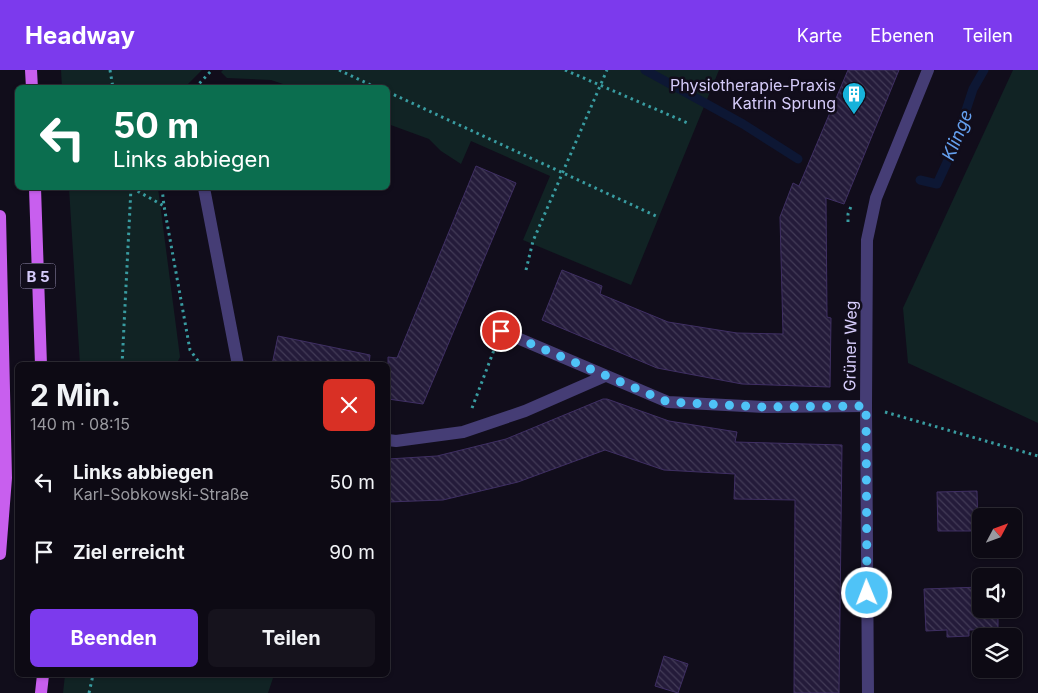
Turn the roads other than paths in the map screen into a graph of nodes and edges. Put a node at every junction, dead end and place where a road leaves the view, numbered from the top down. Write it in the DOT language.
graph roads {
  1 [pos="32,70"];
  2 [pos="928,70"];
  3 [pos="32,85"];
  4 [pos="36,190"];
  5 [pos="204,190"];
  6 [pos="0,216"];
  7 [pos="501,331"];
  8 [pos="41,362"];
  9 [pos="237,362"];
  10 [pos="605,376"];
  11 [pos="866,406"];
  12 [pos="390,440"];
  13 [pos="0,554"];
  14 [pos="43,677"];
  15 [pos="41,693"];
  16 [pos="868,693"];
  1 -- 3 [label="main road"];
  2 -- 11 [label="street, Grüner Weg"];
  4 -- 8 [label="main road, B 5"];
  5 -- 9 [label="street"];
  6 -- 13 [label="main road, B 5"];
  7 -- 10 [label="street"];
  10 -- 11 [label="street"];
  10 -- 12 [label="street"];
  11 -- 16 [label="street, Grüner Weg"];
  14 -- 15 [label="main road"];
}
